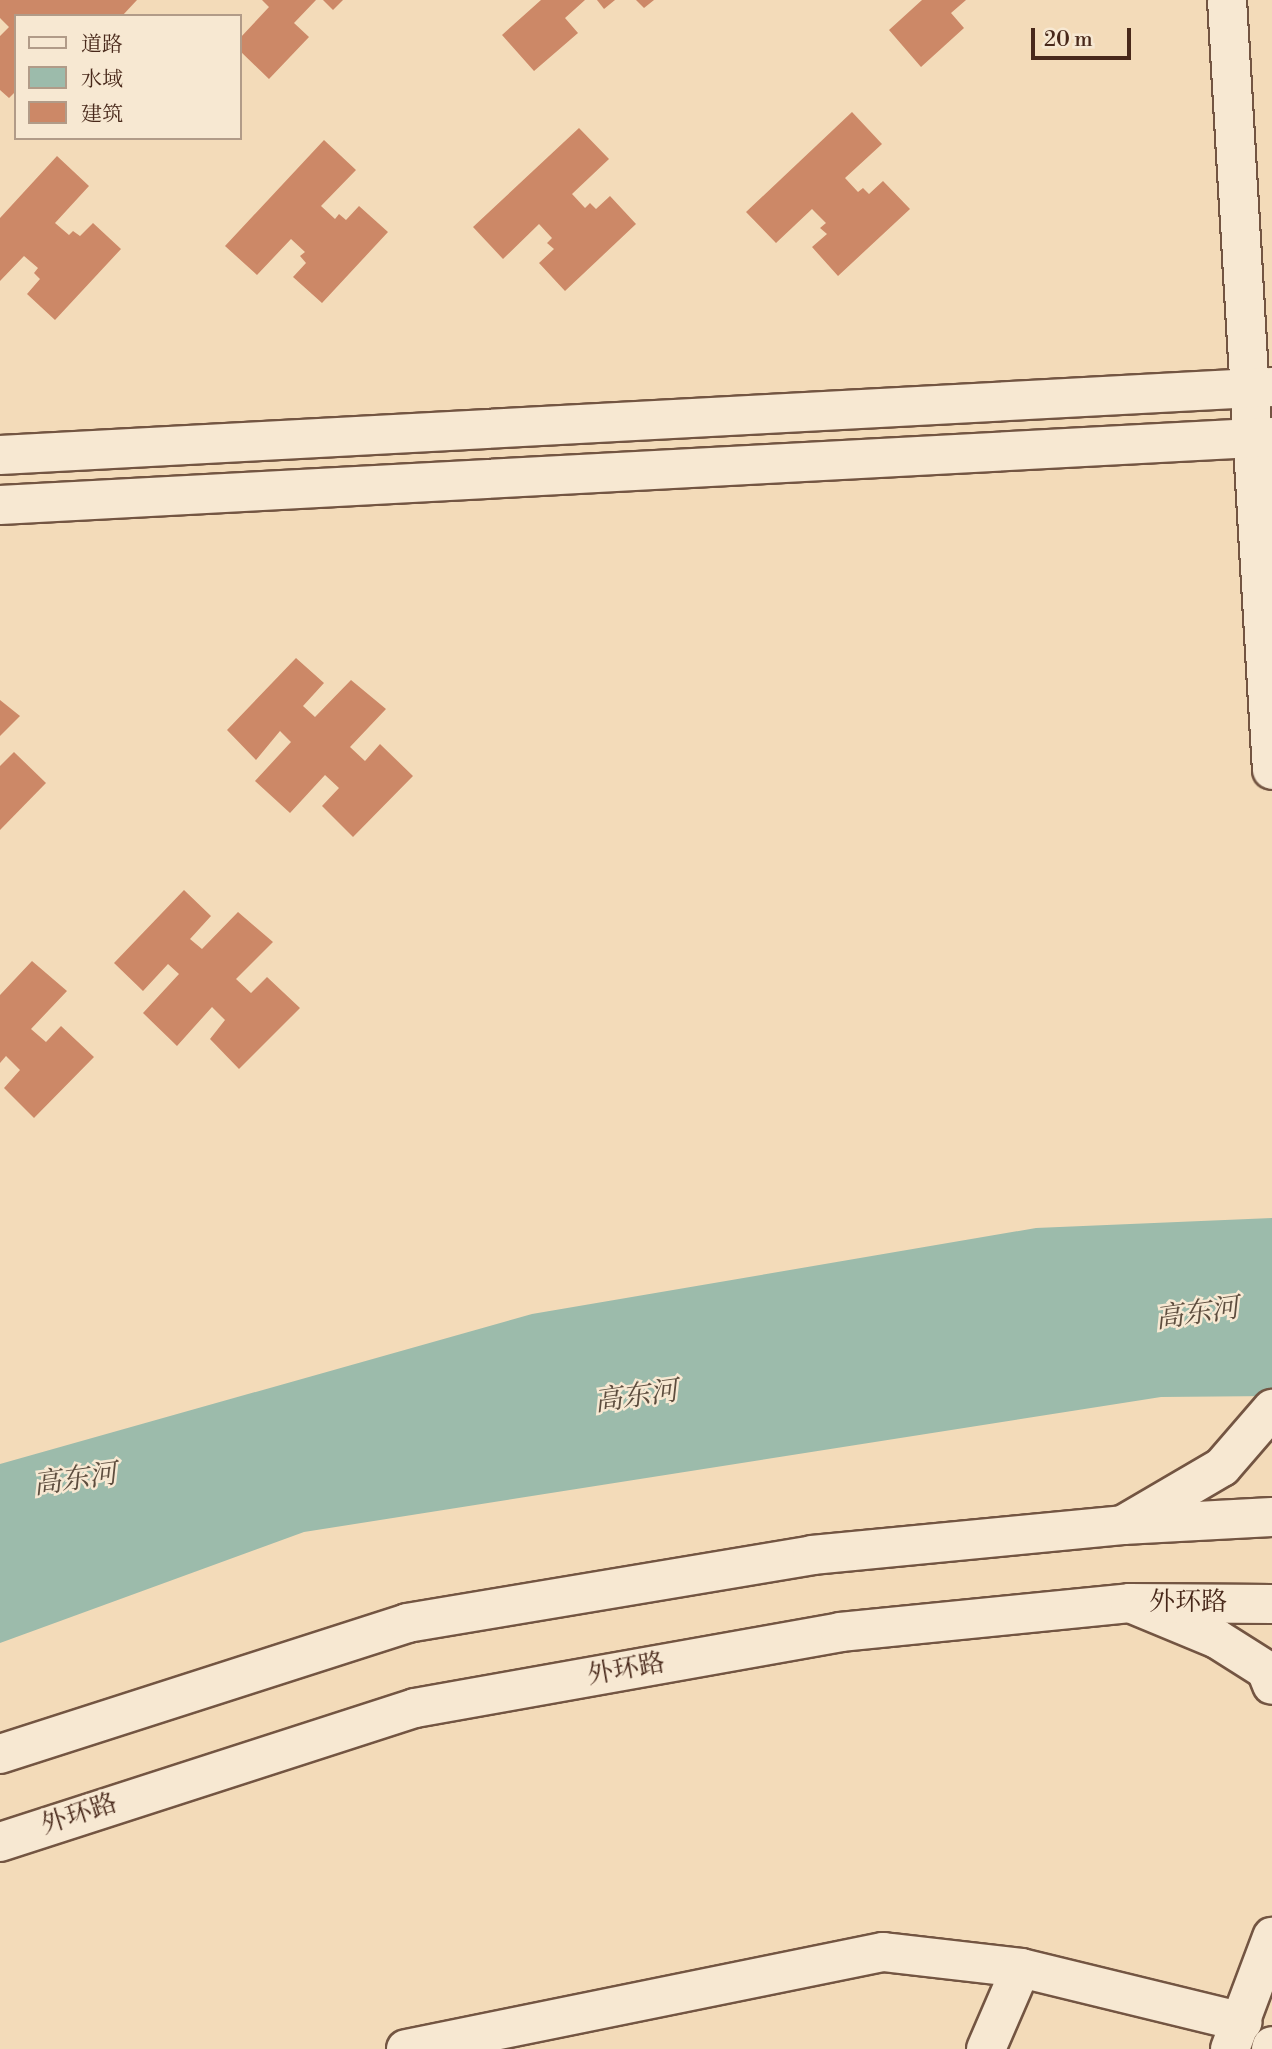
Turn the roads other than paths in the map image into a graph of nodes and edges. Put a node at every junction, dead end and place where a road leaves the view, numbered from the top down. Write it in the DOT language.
graph roads {
  1 [pos="1227,0"];
  2 [pos="1261,388"];
  3 [pos="1262,437"];
  4 [pos="0,455"];
  5 [pos="0,505"];
  6 [pos="1272,770"];
  7 [pos="1272,1409"];
  8 [pos="1272,1517"];
  9 [pos="1123,1525"];
  10 [pos="1130,1603"];
  11 [pos="1272,1604"];
  12 [pos="1272,1685"];
  13 [pos="0,1754"];
  14 [pos="0,1842"];
  15 [pos="1272,1937"];
  16 [pos="1021,1968"];
  17 [pos="1236,2035"];
  18 [pos="406,2049"];
  19 [pos="986,2049"];
  1 -- 2 [label="street"];
  2 -- 3 [label="street"];
  2 -- 4 [label="street"];
  3 -- 5 [label="street"];
  3 -- 6 [label="street"];
  7 -- 9 [label="street"];
  8 -- 9 [label="street"];
  9 -- 13 [label="street"];
  10 -- 11 [label="street, 外环路"];
  10 -- 12 [label="street"];
  10 -- 14 [label="street, 外环路"];
  15 -- 17 [label="street"];
  16 -- 17 [label="street"];
  16 -- 18 [label="street"];
  16 -- 19 [label="street"];
}
